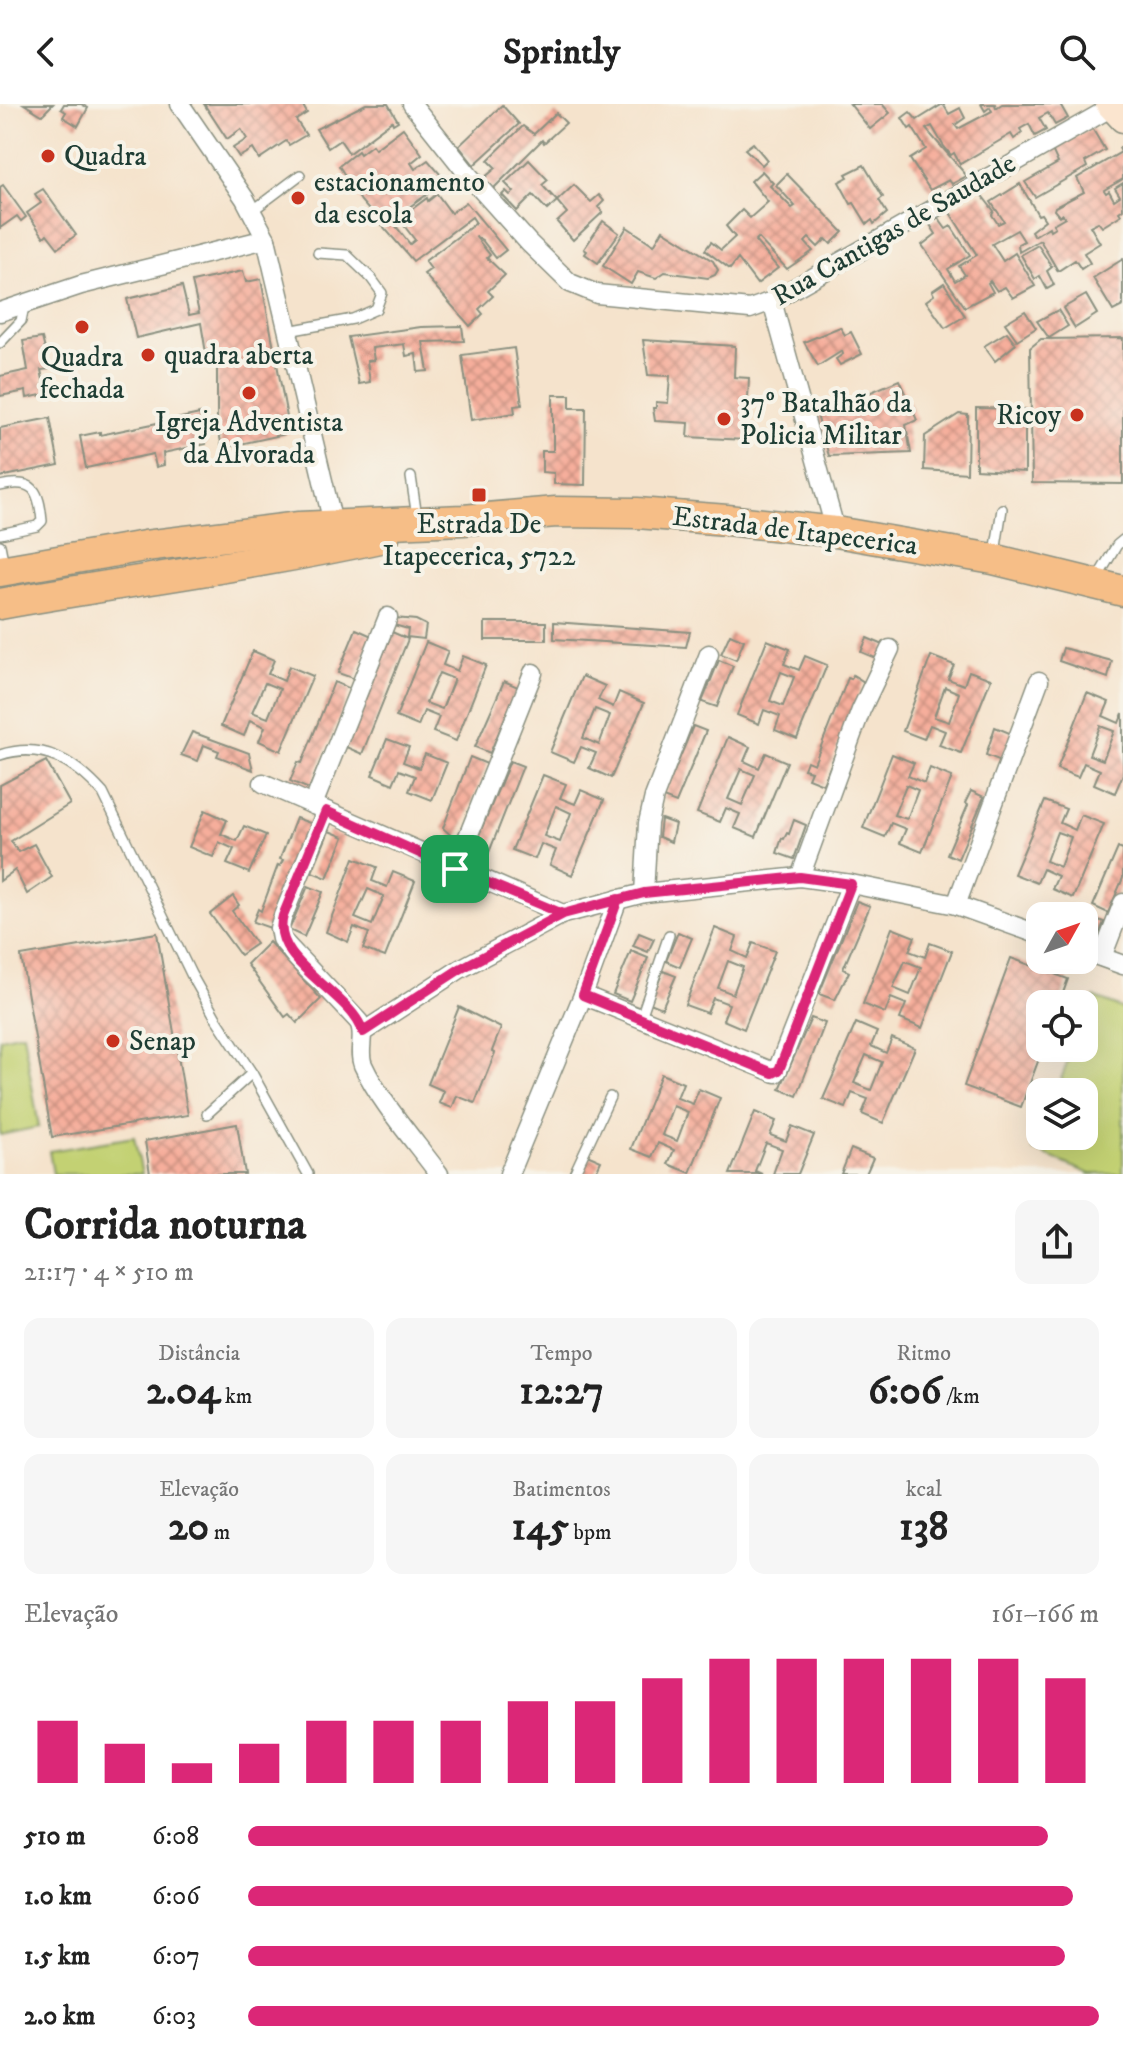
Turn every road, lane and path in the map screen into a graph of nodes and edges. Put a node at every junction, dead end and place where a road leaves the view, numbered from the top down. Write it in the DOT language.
graph roads {
  1 [pos="180,104"];
  2 [pos="412,104"];
  3 [pos="1114,110"];
  4 [pos="300,175"];
  5 [pos="252,211"];
  6 [pos="266,239"];
  7 [pos="318,253"];
  8 [pos="772,301"];
  9 [pos="25,302"];
  10 [pos="0,312"];
  11 [pos="288,331"];
  12 [pos="0,343"];
  13 [pos="411,477"];
  14 [pos="0,486"];
  15 [pos="1002,509"];
  16 [pos="463,520"];
  17 [pos="418,522"];
  18 [pos="836,532"];
  19 [pos="0,534"];
  20 [pos="336,536"];
  21 [pos="1123,540"];
  22 [pos="993,559"];
  23 [pos="2,562"];
  24 [pos="1109,587"];
  25 [pos="0,604"];
  26 [pos="388,617"];
  27 [pos="890,649"];
  28 [pos="709,654"];
  29 [pos="533,673"];
  30 [pos="1039,681"];
  31 [pos="1,752"];
  32 [pos="263,783"];
  33 [pos="320,808"];
  34 [pos="455,869"];
  35 [pos="800,877"];
  36 [pos="851,884"];
  37 [pos="644,893"];
  38 [pos="618,899"];
  39 [pos="1123,903"];
  40 [pos="956,905"];
  41 [pos="563,914"];
  42 [pos="1026,930"];
  43 [pos="669,935"];
  44 [pos="1098,946"];
  45 [pos="1098,956"];
  46 [pos="1123,965"];
  47 [pos="583,995"];
  48 [pos="640,1020"];
  49 [pos="363,1032"];
  50 [pos="252,1073"];
  51 [pos="610,1097"];
  52 [pos="207,1114"];
  53 [pos="308,1174"];
  54 [pos="439,1174"];
  55 [pos="509,1174"];
  56 [pos="574,1174"];
  1 -- 5 [label="street"];
  2 -- 8 [label="street, Rua Cantigas de Saudade"];
  3 -- 8 [label="street, Rua Cantigas de Saudade"];
  4 -- 5 [label="lane"];
  5 -- 6 [label="street"];
  6 -- 9 [label="street"];
  6 -- 11 [label="street"];
  7 -- 11 [label="lane"];
  8 -- 18 [label="street"];
  9 -- 10 [label="street"];
  9 -- 12 [label="lane"];
  11 -- 20 [label="street"];
  13 -- 17 [label="lane"];
  14 -- 19 [label="lane"];
  15 -- 22 [label="lane"];
  16 -- 17 [label="main road, Estrada de Itapecerica"];
  16 -- 18 [label="main road, Estrada de Itapecerica"];
  16 -- 20 [label="main road, Estrada de Itapecerica"];
  17 -- 20 [label="main road, Estrada de Itapecerica"];
  18 -- 22 [label="main road, Estrada de Itapecerica"];
  20 -- 23 [label="main road, Estrada de Itapecerica"];
  20 -- 25 [label="main road, Estrada de Itapecerica"];
  21 -- 24 [label="lane"];
  22 -- 24 [label="main road, Estrada de Itapecerica"];
  26 -- 33 [label="street"];
  27 -- 35 [label="street"];
  28 -- 37 [label="street"];
  29 -- 34 [label="street"];
  30 -- 40 [label="street"];
  31 -- 50 [label="lane"];
  32 -- 33 [label="street"];
  33 -- 34 [label="street"];
  33 -- 49 [label="street"];
  34 -- 41 [label="street"];
  35 -- 36 [label="street"];
  35 -- 37 [label="street"];
  36 -- 40 [label="street"];
  36 -- 48 [label="street"];
  37 -- 38 [label="street"];
  38 -- 41 [label="street"];
  38 -- 47 [label="street"];
  39 -- 44 [label="street"];
  40 -- 42 [label="street"];
  41 -- 49 [label="street"];
  43 -- 48 [label="lane"];
  45 -- 46 [label="street"];
  47 -- 48 [label="street"];
  47 -- 55 [label="street"];
  49 -- 54 [label="street"];
  50 -- 52 [label="lane"];
  50 -- 53 [label="lane"];
  51 -- 56 [label="lane"];
}
